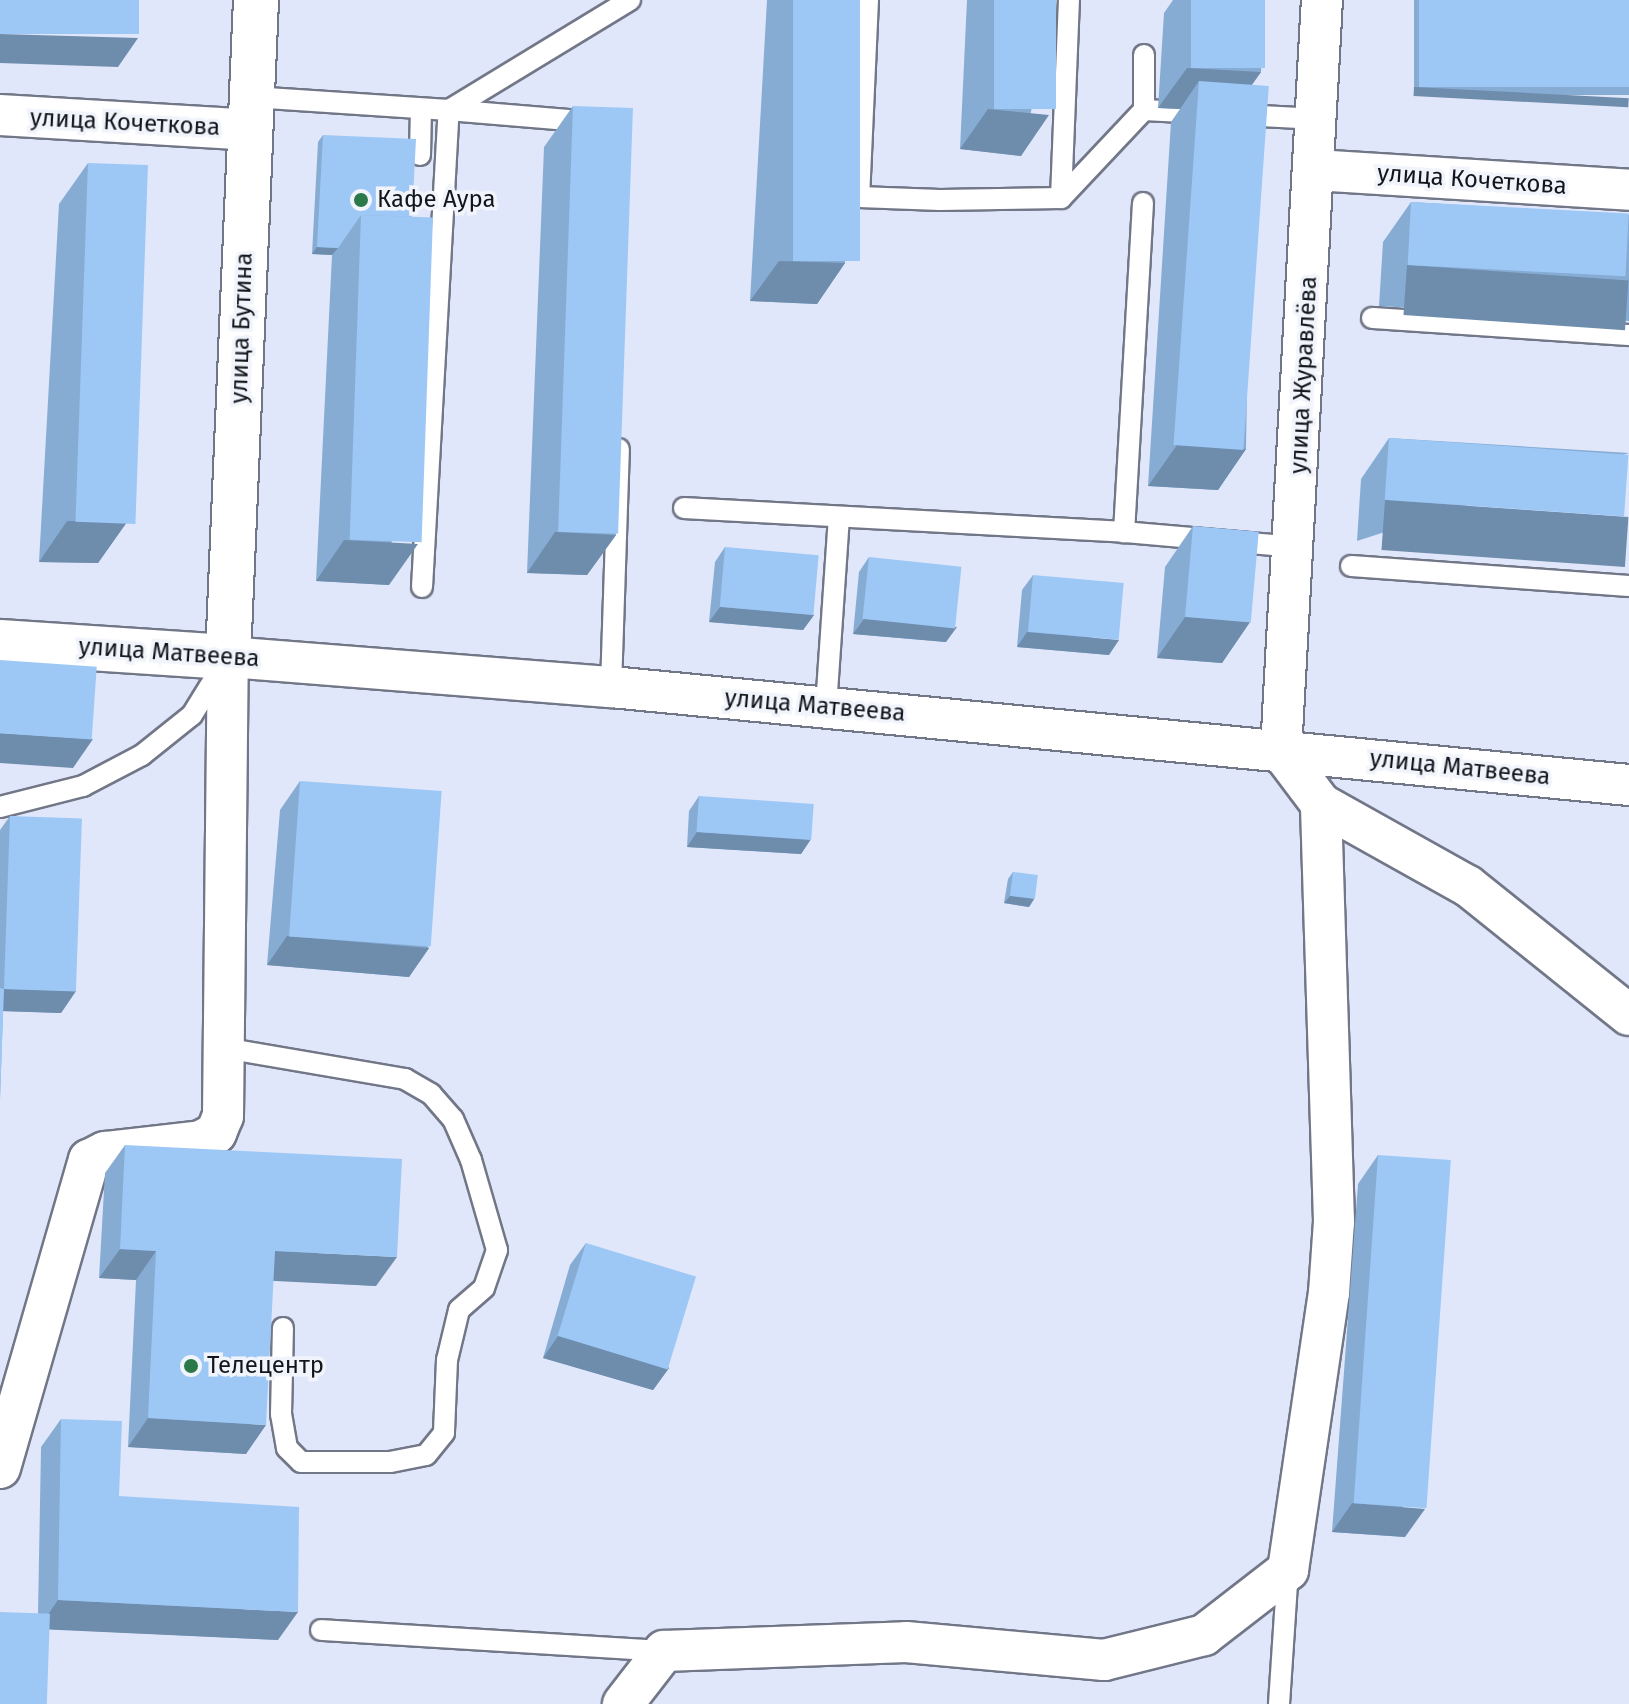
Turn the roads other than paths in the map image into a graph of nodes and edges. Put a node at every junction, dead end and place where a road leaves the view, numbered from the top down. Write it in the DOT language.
graph roads {
  1 [pos="256,0"];
  2 [pos="630,0"];
  3 [pos="868,0"];
  4 [pos="1069,0"];
  5 [pos="1322,0"];
  6 [pos="1144,55"];
  7 [pos="421,109"];
  8 [pos="449,110"];
  9 [pos="1144,110"];
  10 [pos="251,113"];
  11 [pos="0,115"];
  12 [pos="1318,119"];
  13 [pos="615,123"];
  14 [pos="420,155"];
  15 [pos="1315,170"];
  16 [pos="1629,190"];
  17 [pos="1061,198"];
  18 [pos="1143,203"];
  19 [pos="1372,318"];
  20 [pos="1629,335"];
  21 [pos="620,421"];
  22 [pos="684,508"];
  23 [pos="839,517"];
  24 [pos="1124,532"];
  25 [pos="1294,547"];
  26 [pos="1351,566"];
  27 [pos="1629,586"];
  28 [pos="422,587"];
  29 [pos="0,642"];
  30 [pos="228,657"];
  31 [pos="611,687"];
  32 [pos="826,707"];
  33 [pos="1281,751"];
  34 [pos="1629,785"];
  35 [pos="1321,804"];
  36 [pos="0,807"];
  37 [pos="1629,1015"];
  38 [pos="224,1048"];
  39 [pos="283,1328"];
  40 [pos="0,1468"];
  41 [pos="1288,1570"];
  42 [pos="321,1630"];
  43 [pos="664,1651"];
  44 [pos="623,1704"];
  45 [pos="1279,1704"];
  1 -- 10 [label="street, улица Бутина"];
  2 -- 8 [label="lane"];
  3 -- 17 [label="lane"];
  4 -- 17 [label="lane"];
  5 -- 12 [label="street, улица Журавлёва"];
  6 -- 9 [label="lane"];
  7 -- 8 [label="lane"];
  7 -- 10 [label="lane"];
  7 -- 14 [label="lane"];
  8 -- 13 [label="lane"];
  8 -- 28 [label="lane"];
  9 -- 12 [label="lane"];
  9 -- 17 [label="lane"];
  10 -- 11 [label="street, улица Кочеткова"];
  10 -- 30 [label="street, улица Бутина"];
  12 -- 15 [label="street, улица Журавлёва"];
  15 -- 16 [label="street, улица Кочеткова"];
  15 -- 25 [label="street, улица Журавлёва"];
  18 -- 24 [label="lane"];
  19 -- 20 [label="lane"];
  21 -- 31 [label="lane"];
  22 -- 23 [label="lane"];
  23 -- 24 [label="lane"];
  23 -- 32 [label="lane"];
  24 -- 25 [label="lane"];
  25 -- 33 [label="street, улица Журавлёва"];
  26 -- 27 [label="lane"];
  29 -- 30 [label="street, улица Матвеева"];
  30 -- 31 [label="street, улица Матвеева"];
  30 -- 36 [label="lane"];
  30 -- 38 [label="street"];
  31 -- 32 [label="street, улица Матвеева"];
  32 -- 33 [label="street, улица Матвеева"];
  33 -- 34 [label="street, улица Матвеева"];
  33 -- 35 [label="street"];
  35 -- 37 [label="street"];
  35 -- 41 [label="street"];
  38 -- 39 [label="lane"];
  38 -- 40 [label="street"];
  41 -- 43 [label="street"];
  41 -- 45 [label="lane"];
  42 -- 43 [label="lane"];
  43 -- 44 [label="street"];
}
